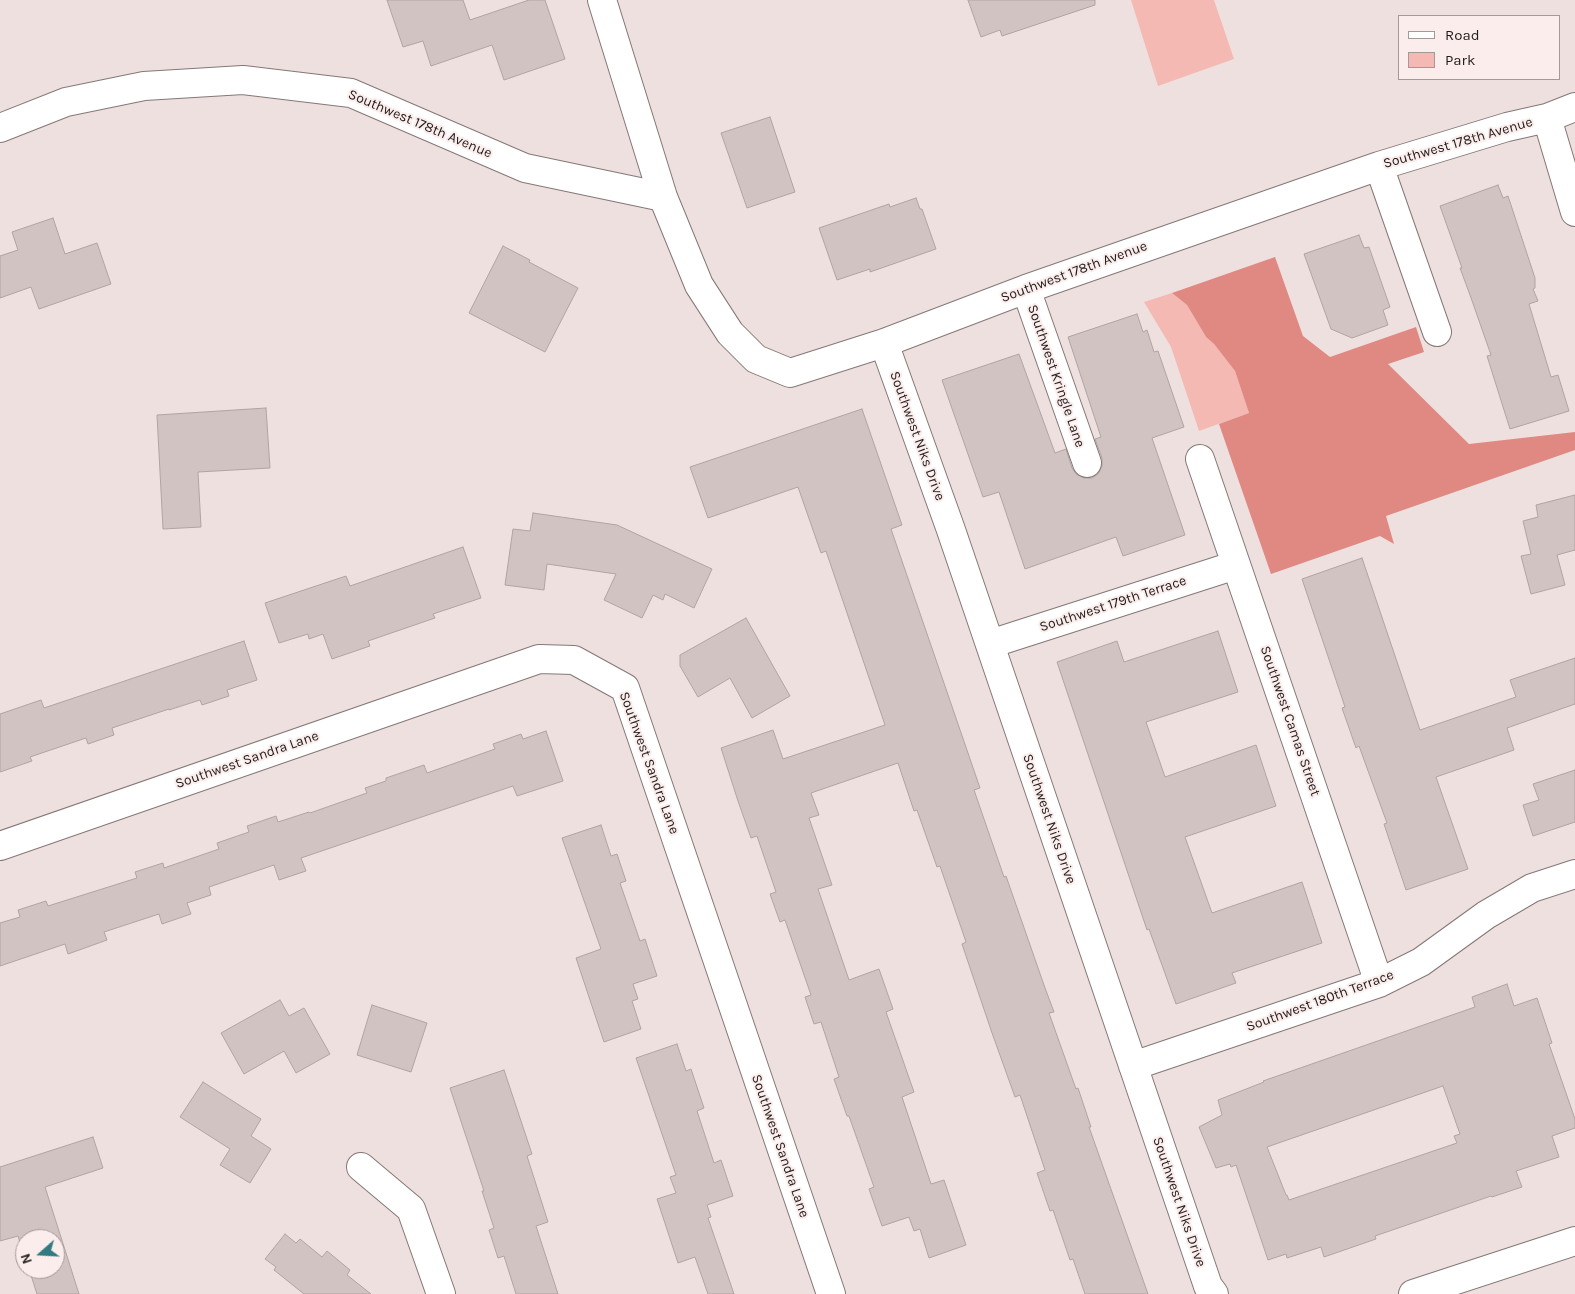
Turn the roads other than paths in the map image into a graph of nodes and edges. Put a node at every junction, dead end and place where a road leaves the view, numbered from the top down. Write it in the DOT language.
graph roads {
  1 [pos="602,0"];
  2 [pos="1575,107"];
  3 [pos="1547,118"];
  4 [pos="0,128"];
  5 [pos="1379,166"];
  6 [pos="663,197"];
  7 [pos="1575,212"];
  8 [pos="1026,289"];
  9 [pos="1437,332"];
  10 [pos="884,343"];
  11 [pos="1200,459"];
  12 [pos="1087,463"];
  13 [pos="1236,565"];
  14 [pos="990,644"];
  15 [pos="0,846"];
  16 [pos="1575,874"];
  17 [pos="1379,983"];
  18 [pos="1133,1066"];
  19 [pos="361,1167"];
  20 [pos="1575,1241"];
  21 [pos="441,1294"];
  22 [pos="831,1294"];
  23 [pos="1214,1294"];
  24 [pos="1412,1294"];
  1 -- 6 [label="street, Southwest 178th Avenue"];
  2 -- 3 [label="street, Southwest 178th Avenue"];
  3 -- 5 [label="street, Southwest 178th Avenue"];
  3 -- 7 [label="street"];
  4 -- 6 [label="street, Southwest 178th Avenue"];
  5 -- 8 [label="street, Southwest 178th Avenue"];
  5 -- 9 [label="street"];
  6 -- 10 [label="street, Southwest 178th Avenue"];
  8 -- 10 [label="street, Southwest 178th Avenue"];
  8 -- 12 [label="street, Southwest Kringle Lane"];
  10 -- 14 [label="street, Southwest Niks Drive"];
  11 -- 13 [label="street, Southwest Camas Street"];
  13 -- 14 [label="street, Southwest 179th Terrace"];
  13 -- 17 [label="street, Southwest Camas Street"];
  14 -- 18 [label="street, Southwest Niks Drive"];
  15 -- 22 [label="street, Southwest Sandra Lane"];
  16 -- 17 [label="street, Southwest 180th Terrace"];
  17 -- 18 [label="street, Southwest 180th Terrace"];
  18 -- 23 [label="street, Southwest Niks Drive"];
  19 -- 21 [label="street"];
  20 -- 24 [label="street"];
}
